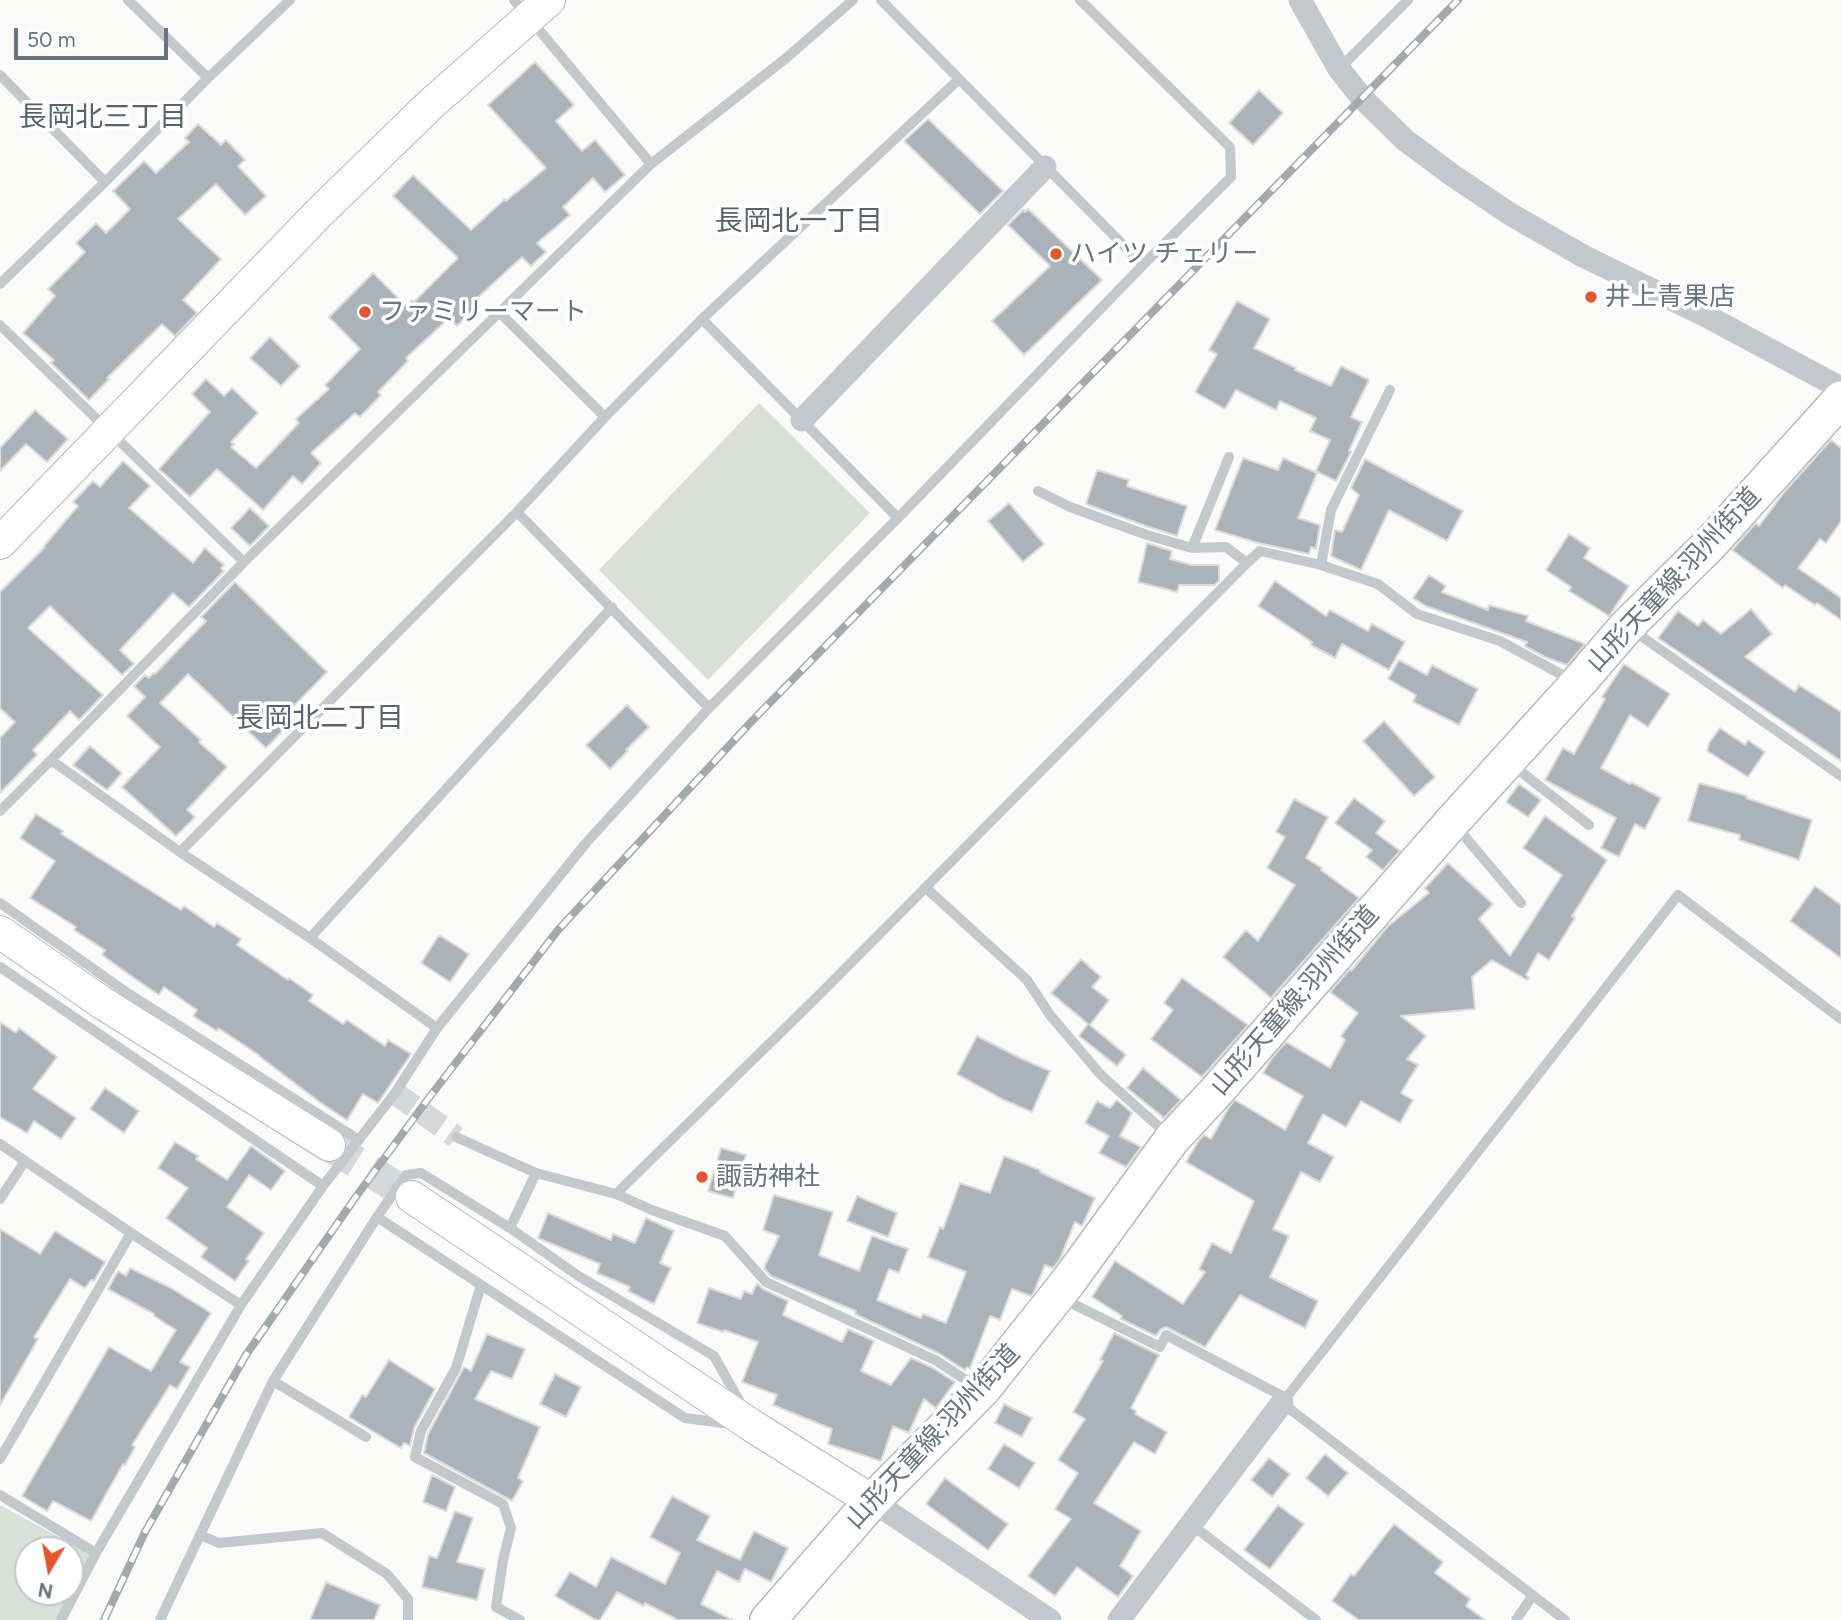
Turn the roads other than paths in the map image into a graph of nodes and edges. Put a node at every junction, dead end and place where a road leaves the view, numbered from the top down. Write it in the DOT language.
graph roads {
  1 [pos="128,0"];
  2 [pos="290,0"];
  3 [pos="853,0"];
  4 [pos="880,0"];
  5 [pos="1080,0"];
  6 [pos="1300,0"];
  7 [pos="1408,0"];
  8 [pos="531,6"];
  9 [pos="1339,69"];
  10 [pos="1,77"];
  11 [pos="208,78"];
  12 [pos="958,80"];
  13 [pos="651,164"];
  14 [pos="1045,167"];
  15 [pos="105,182"];
  16 [pos="1143,265"];
  17 [pos="0,284"];
  18 [pos="499,312"];
  19 [pos="702,319"];
  20 [pos="0,325"];
  21 [pos="1841,388"];
  22 [pos="1390,390"];
  23 [pos="1841,399"];
  24 [pos="604,417"];
  25 [pos="802,420"];
  26 [pos="109,431"];
  27 [pos="1229,457"];
  28 [pos="1038,491"];
  29 [pos="517,512"];
  30 [pos="898,518"];
  31 [pos="0,543"];
  32 [pos="1192,548"];
  33 [pos="244,562"];
  34 [pos="1247,563"];
  35 [pos="1321,565"];
  36 [pos="612,607"];
  37 [pos="1627,626"];
  38 [pos="1578,683"];
  39 [pos="709,708"];
  40 [pos="51,760"];
  41 [pos="1507,761"];
  42 [pos="1841,776"];
  43 [pos="0,811"];
  44 [pos="1452,822"];
  45 [pos="1589,825"];
  46 [pos="180,852"];
  47 [pos="926,888"];
  48 [pos="0,902"];
  49 [pos="1521,903"];
  50 [pos="0,932"];
  51 [pos="310,938"];
  52 [pos="0,967"];
  53 [pos="1839,1013"];
  54 [pos="437,1028"];
  55 [pos="456,1137"];
  56 [pos="1172,1139"];
  57 [pos="344,1143"];
  58 [pos="0,1144"];
  59 [pos="25,1161"];
  60 [pos="536,1173"];
  61 [pos="323,1186"];
  62 [pos="616,1194"];
  63 [pos="412,1197"];
  64 [pos="0,1199"];
  65 [pos="377,1217"];
  66 [pos="510,1228"];
  67 [pos="131,1233"];
  68 [pos="481,1285"];
  69 [pos="1057,1296"];
  70 [pos="241,1305"];
  71 [pos="273,1381"];
  72 [pos="982,1390"];
  73 [pos="1284,1400"];
  74 [pos="754,1427"];
  75 [pos="366,1437"];
  76 [pos="0,1459"];
  77 [pos="0,1495"];
  78 [pos="872,1501"];
  79 [pos="1192,1525"];
  80 [pos="200,1535"];
  81 [pos="96,1553"];
  82 [pos="1533,1595"];
  83 [pos="61,1620"];
  84 [pos="160,1620"];
  85 [pos="408,1620"];
  86 [pos="520,1620"];
  87 [pos="768,1620"];
  88 [pos="1050,1620"];
  89 [pos="1119,1620"];
  90 [pos="1316,1620"];
  91 [pos="1516,1620"];
  92 [pos="1565,1620"];
  1 -- 11 [label="lane"];
  2 -- 11 [label="lane"];
  3 -- 13 [label="lane"];
  4 -- 12 [label="lane"];
  5 -- 16 [label="lane"];
  6 -- 9 [label="street"];
  7 -- 9 [label="lane"];
  8 -- 13 [label="lane"];
  8 -- 26 [label="street"];
  9 -- 21 [label="street"];
  10 -- 15 [label="lane"];
  11 -- 15 [label="lane"];
  12 -- 14 [label="lane"];
  12 -- 19 [label="lane"];
  13 -- 18 [label="lane"];
  14 -- 16 [label="lane"];
  14 -- 25 [label="street"];
  15 -- 17 [label="lane"];
  16 -- 30 [label="lane"];
  18 -- 24 [label="lane"];
  18 -- 33 [label="lane"];
  19 -- 24 [label="lane"];
  19 -- 25 [label="lane"];
  20 -- 26 [label="lane"];
  22 -- 35 [label="lane"];
  23 -- 37 [label="main road, 山形天童線;羽州街道"];
  24 -- 29 [label="lane"];
  25 -- 30 [label="lane"];
  26 -- 31 [label="street"];
  26 -- 33 [label="lane"];
  27 -- 32 [label="lane"];
  28 -- 32 [label="lane"];
  29 -- 36 [label="lane"];
  29 -- 46 [label="lane"];
  30 -- 39 [label="lane"];
  32 -- 34 [label="lane"];
  33 -- 40 [label="lane"];
  34 -- 35 [label="lane"];
  34 -- 47 [label="lane"];
  35 -- 38 [label="lane"];
  36 -- 39 [label="lane"];
  36 -- 51 [label="lane"];
  37 -- 38 [label="main road, 山形天童線;羽州街道"];
  37 -- 42 [label="lane"];
  38 -- 41 [label="main road, 山形天童線;羽州街道"];
  39 -- 54 [label="lane"];
  40 -- 43 [label="lane"];
  40 -- 46 [label="lane"];
  41 -- 44 [label="main road, 山形天童線;羽州街道"];
  41 -- 45 [label="lane"];
  44 -- 49 [label="lane"];
  44 -- 56 [label="main road, 山形天童線;羽州街道"];
  46 -- 51 [label="lane"];
  47 -- 56 [label="lane"];
  47 -- 62 [label="lane"];
  48 -- 57 [label="lane"];
  50 -- 57 [label="street"];
  51 -- 54 [label="lane"];
  52 -- 61 [label="lane"];
  53 -- 73 [label="lane"];
  54 -- 57 [label="lane"];
  55 -- 60 [label="lane"];
  56 -- 69 [label="main road, 山形天童線;羽州街道"];
  57 -- 61 [label="lane"];
  58 -- 59 [label="lane"];
  59 -- 64 [label="lane"];
  59 -- 67 [label="lane"];
  60 -- 62 [label="lane"];
  60 -- 66 [label="lane"];
  61 -- 70 [label="lane"];
  62 -- 72 [label="lane"];
  63 -- 74 [label="street"];
  65 -- 66 [label="lane"];
  65 -- 68 [label="lane"];
  65 -- 71 [label="lane"];
  66 -- 74 [label="lane"];
  67 -- 70 [label="lane"];
  67 -- 76 [label="lane"];
  68 -- 74 [label="lane"];
  68 -- 86 [label="lane"];
  69 -- 72 [label="main road, 山形天童線;羽州街道"];
  69 -- 73 [label="lane"];
  70 -- 81 [label="lane"];
  71 -- 75 [label="lane"];
  71 -- 80 [label="lane"];
  72 -- 78 [label="main road, 山形天童線;羽州街道"];
  73 -- 79 [label="street"];
  73 -- 82 [label="lane"];
  74 -- 78 [label="street"];
  77 -- 81 [label="lane"];
  78 -- 87 [label="main road, 山形天童線;羽州街道"];
  78 -- 88 [label="street"];
  79 -- 89 [label="street"];
  79 -- 90 [label="lane"];
  80 -- 84 [label="lane"];
  80 -- 85 [label="lane"];
  81 -- 83 [label="lane"];
  82 -- 91 [label="lane"];
  82 -- 92 [label="lane"];
}
